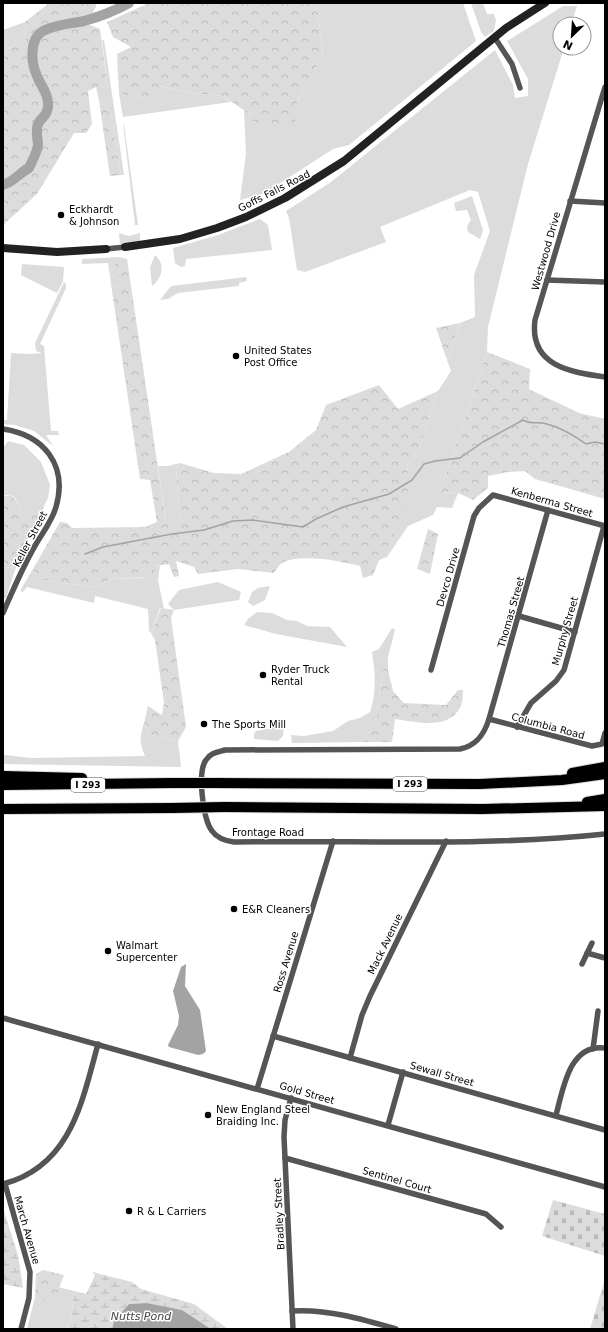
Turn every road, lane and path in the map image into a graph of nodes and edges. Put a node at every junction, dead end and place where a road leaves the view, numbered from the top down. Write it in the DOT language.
graph roads {
  1 [pos="545,3"];
  2 [pos="495,38"];
  3 [pos="605,87"];
  4 [pos="520,88"];
  5 [pos="570,201"];
  6 [pos="605,203"];
  7 [pos="3,248"];
  8 [pos="125,248"];
  9 [pos="106,250"];
  10 [pos="547,280"];
  11 [pos="605,282"];
  12 [pos="605,377"];
  13 [pos="3,429"];
  14 [pos="493,495"];
  15 [pos="548,510"];
  16 [pos="604,526"];
  17 [pos="3,613"];
  18 [pos="520,616"];
  19 [pos="575,632"];
  20 [pos="431,670"];
  21 [pos="489,719"];
  22 [pos="517,727"];
  23 [pos="605,733"];
  24 [pos="605,767"];
  25 [pos="605,774"];
  26 [pos="3,776"];
  27 [pos="540,780"];
  28 [pos="154,783"];
  29 [pos="3,785"];
  30 [pos="605,799"];
  31 [pos="605,806"];
  32 [pos="549,807"];
  33 [pos="3,810"];
  34 [pos="605,834"];
  35 [pos="333,841"];
  36 [pos="446,841"];
  37 [pos="592,943"];
  38 [pos="587,953"];
  39 [pos="605,958"];
  40 [pos="582,964"];
  41 [pos="598,1011"];
  42 [pos="3,1018"];
  43 [pos="273,1036"];
  44 [pos="98,1044"];
  45 [pos="605,1048"];
  46 [pos="592,1049"];
  47 [pos="350,1058"];
  48 [pos="403,1072"];
  49 [pos="257,1089"];
  50 [pos="291,1098"];
  51 [pos="556,1115"];
  52 [pos="388,1125"];
  53 [pos="605,1130"];
  54 [pos="285,1158"];
  55 [pos="4,1184"];
  56 [pos="605,1187"];
  57 [pos="501,1227"];
  58 [pos="292,1311"];
  59 [pos="21,1329"];
  60 [pos="293,1329"];
  61 [pos="396,1329"];
  1 -- 2 [label="street, Goffs Falls Road"];
  2 -- 4 [label="street"];
  2 -- 8 [label="street, Goffs Falls Road"];
  3 -- 5 [label="street, Westwood Drive"];
  5 -- 6 [label="street"];
  5 -- 10 [label="street, Westwood Drive"];
  7 -- 9 [label="street, Goffs Falls Road"];
  8 -- 9 [label="street, Goffs Falls Road"];
  10 -- 11 [label="street"];
  10 -- 12 [label="street, Westwood Drive"];
  13 -- 17 [label="street, Keller Street"];
  14 -- 15 [label="street, Kenberma Street"];
  14 -- 20 [label="street, Devco Drive"];
  15 -- 16 [label="street, Kenberma Street"];
  15 -- 18 [label="street, Thomas Street"];
  16 -- 19 [label="street, Murphy Street"];
  18 -- 19 [label="street"];
  18 -- 21 [label="street, Thomas Street"];
  19 -- 22 [label="street, Murphy Street"];
  21 -- 22 [label="street, Columbia Road"];
  21 -- 35 [label="street, Frontage Road"];
  22 -- 23 [label="street, Columbia Road"];
  24 -- 27 [label="highway"];
  25 -- 27 [label="highway, I 293"];
  26 -- 28 [label="highway"];
  27 -- 28 [label="highway, I 293, bridge"];
  28 -- 29 [label="highway, I 293"];
  30 -- 32 [label="highway"];
  31 -- 32 [label="highway"];
  32 -- 33 [label="highway, bridge"];
  34 -- 36 [label="street, Frontage Road"];
  35 -- 36 [label="street, Frontage Road"];
  35 -- 43 [label="street, Ross Avenue"];
  36 -- 47 [label="street, Mack Avenue"];
  37 -- 38 [label="street"];
  38 -- 39 [label="street"];
  38 -- 40 [label="street"];
  41 -- 46 [label="street"];
  42 -- 44 [label="street, Gold Street"];
  43 -- 47 [label="street, Sewall Street"];
  43 -- 49 [label="street, Ross Avenue"];
  44 -- 49 [label="street, Gold Street"];
  44 -- 55 [label="street"];
  45 -- 46 [label="street"];
  46 -- 51 [label="street"];
  47 -- 48 [label="street, Sewall Street"];
  48 -- 51 [label="street, Sewall Street"];
  48 -- 52 [label="street"];
  49 -- 50 [label="street, Gold Street"];
  50 -- 52 [label="street, Gold Street"];
  50 -- 54 [label="street, Bradley Street"];
  51 -- 53 [label="street, Sewall Street"];
  52 -- 56 [label="street, Gold Street"];
  54 -- 57 [label="street, Sentinel Court"];
  54 -- 58 [label="street, Bradley Street"];
  55 -- 59 [label="street, March Avenue"];
  58 -- 60 [label="street, Bradley Street"];
  58 -- 61 [label="street"];
}
